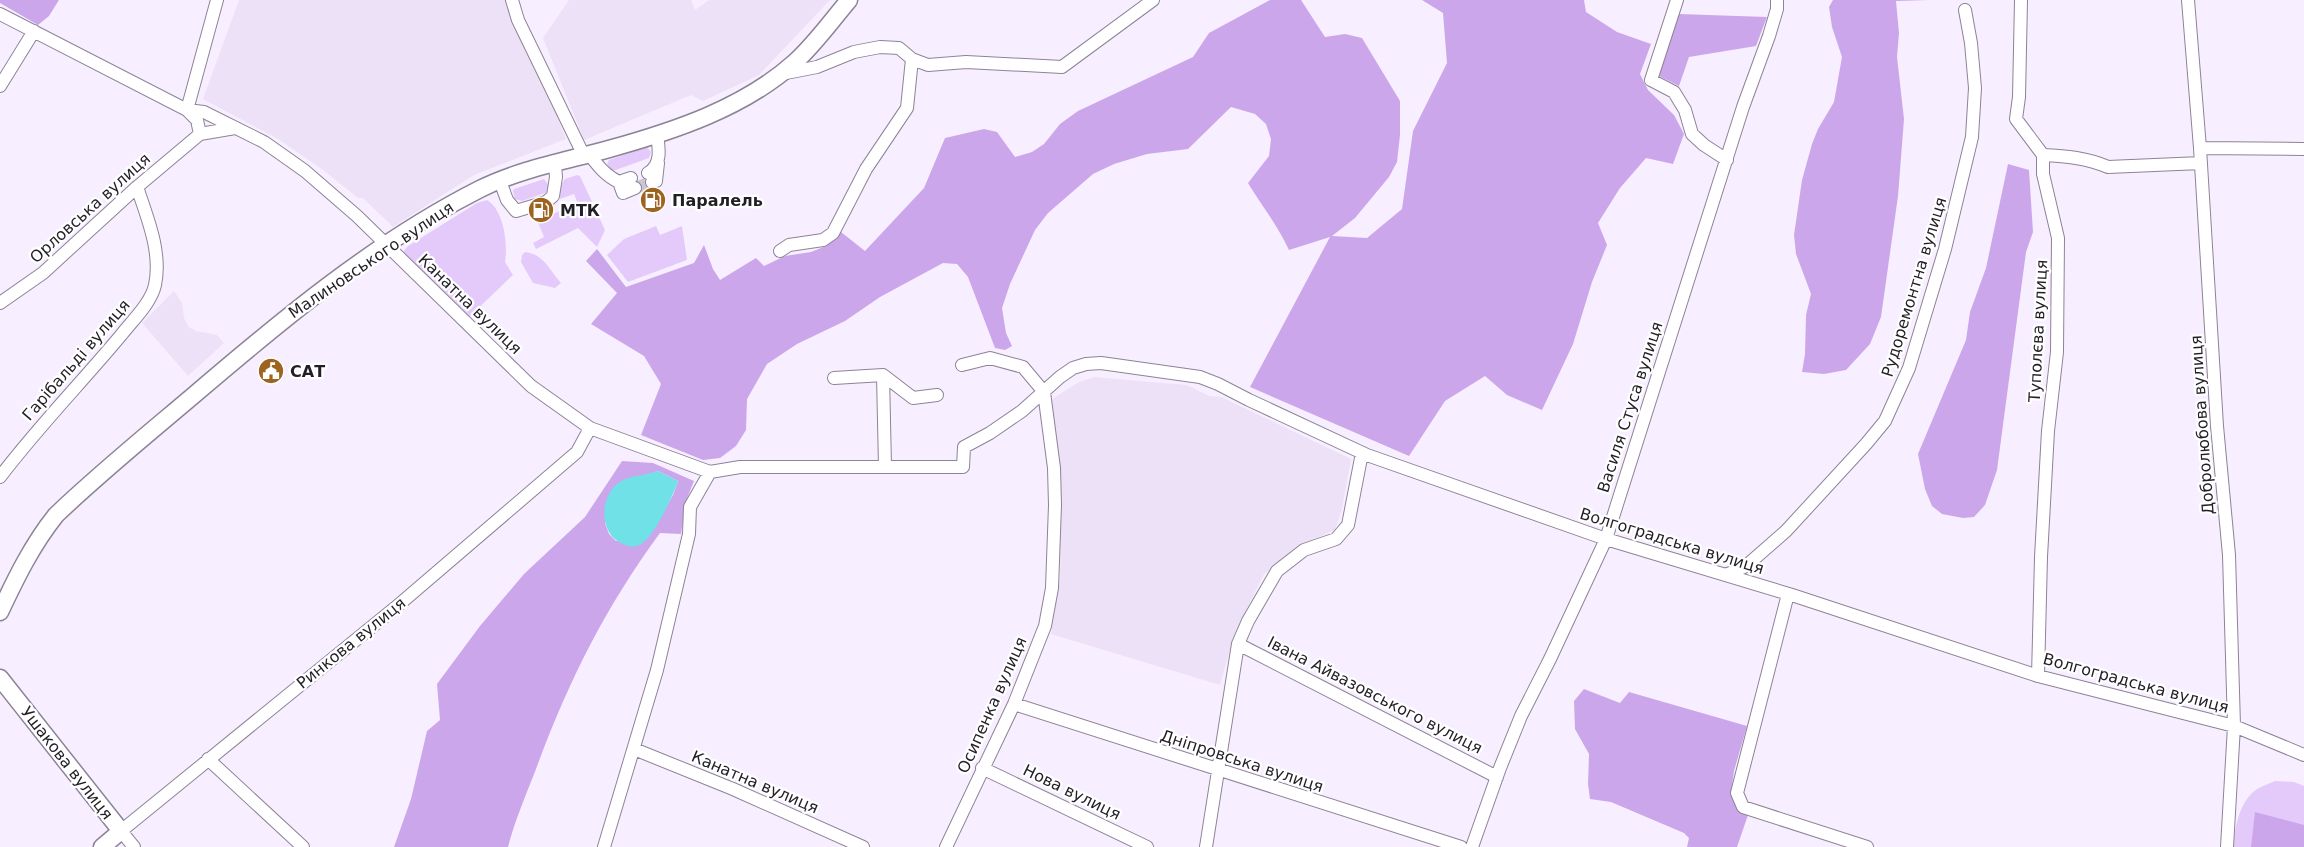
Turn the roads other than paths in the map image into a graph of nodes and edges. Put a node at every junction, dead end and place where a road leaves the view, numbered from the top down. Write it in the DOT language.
graph roads {
  1 [pos="217,0"];
  2 [pos="512,0"];
  3 [pos="849,0"];
  4 [pos="1153,0"];
  5 [pos="1677,0"];
  6 [pos="1777,0"];
  7 [pos="2021,0"];
  8 [pos="2188,0"];
  9 [pos="1965,10"];
  10 [pos="0,14"];
  11 [pos="34,30"];
  12 [pos="912,59"];
  13 [pos="780,74"];
  14 [pos="0,86"];
  15 [pos="187,110"];
  16 [pos="235,128"];
  17 [pos="200,134"];
  18 [pos="657,135"];
  19 [pos="2200,148"];
  20 [pos="2304,149"];
  21 [pos="586,155"];
  22 [pos="2043,155"];
  23 [pos="1727,160"];
  24 [pos="555,164"];
  25 [pos="2201,164"];
  26 [pos="650,177"];
  27 [pos="500,181"];
  28 [pos="629,183"];
  29 [pos="137,187"];
  30 [pos="386,246"];
  31 [pos="780,251"];
  32 [pos="0,303"];
  33 [pos="962,365"];
  34 [pos="883,375"];
  35 [pos="834,378"];
  36 [pos="1044,392"];
  37 [pos="937,396"];
  38 [pos="590,428"];
  39 [pos="1362,453"];
  40 [pos="885,467"];
  41 [pos="710,472"];
  42 [pos="0,477"];
  43 [pos="1606,539"];
  44 [pos="1726,575"];
  45 [pos="1788,594"];
  46 [pos="0,612"];
  47 [pos="1238,644"];
  48 [pos="2038,676"];
  49 [pos="0,678"];
  50 [pos="1014,704"];
  51 [pos="2234,726"];
  52 [pos="634,749"];
  53 [pos="2304,755"];
  54 [pos="208,759"];
  55 [pos="982,768"];
  56 [pos="1218,771"];
  57 [pos="1497,777"];
  58 [pos="121,831"];
  59 [pos="102,847"];
  60 [pos="134,847"];
  61 [pos="303,847"];
  62 [pos="604,847"];
  63 [pos="863,847"];
  64 [pos="946,847"];
  65 [pos="1147,847"];
  66 [pos="1206,847"];
  67 [pos="1461,847"];
  68 [pos="1472,847"];
  69 [pos="1867,847"];
  70 [pos="2227,847"];
  1 -- 15 [label="street"];
  2 -- 21 [label="street"];
  3 -- 13 [label="main road, Малиновського вулиця"];
  4 -- 12 [label="street"];
  5 -- 23 [label="street"];
  6 -- 23 [label="street, Василя Стуса вулиця"];
  7 -- 22 [label="street"];
  8 -- 19 [label="street, Добролюбова вулиця"];
  9 -- 44 [label="street, Рудоремонтна вулиця"];
  10 -- 11 [label="street, Канатна вулиця"];
  11 -- 14 [label="street"];
  11 -- 15 [label="street, Канатна вулиця"];
  12 -- 13 [label="street"];
  12 -- 31 [label="street"];
  13 -- 18 [label="main road, Малиновського вулиця"];
  15 -- 16 [label="street, Канатна вулиця"];
  15 -- 17 [label="street"];
  16 -- 17 [label="street"];
  16 -- 30 [label="street, Канатна вулиця"];
  17 -- 29 [label="street, Орловська вулиця"];
  18 -- 21 [label="main road, Малиновського вулиця"];
  18 -- 26 [label="street"];
  19 -- 20 [label="street"];
  19 -- 25 [label="street, Добролюбова вулиця"];
  21 -- 24 [label="main road, Малиновського вулиця"];
  21 -- 28 [label="street"];
  22 -- 25 [label="street"];
  22 -- 48 [label="street, Туполєва вулиця"];
  23 -- 43 [label="street, Василя Стуса вулиця"];
  24 -- 27 [label="main road, Малиновського вулиця"];
  24 -- 27 [label="street"];
  25 -- 51 [label="street, Добролюбова вулиця"];
  27 -- 30 [label="main road, Малиновського вулиця"];
  29 -- 32 [label="street, Орловська вулиця"];
  29 -- 42 [label="street, Гарібальді вулиця"];
  30 -- 38 [label="street, Канатна вулиця"];
  30 -- 46 [label="main road, Малиновського вулиця"];
  33 -- 36 [label="street"];
  34 -- 35 [label="street"];
  34 -- 37 [label="street"];
  34 -- 40 [label="street"];
  36 -- 39 [label="street, Волгоградська вулиця"];
  36 -- 40 [label="street, Канатна вулиця"];
  36 -- 50 [label="street, Осипенка вулиця"];
  38 -- 41 [label="street, Канатна вулиця"];
  38 -- 54 [label="street, Ринкова вулиця"];
  39 -- 43 [label="street, Волгоградська вулиця"];
  39 -- 47 [label="street"];
  40 -- 41 [label="street, Канатна вулиця"];
  41 -- 52 [label="street"];
  43 -- 44 [label="street, Волгоградська вулиця"];
  43 -- 57 [label="street, Василя Стуса вулиця"];
  44 -- 45 [label="street, Волгоградська вулиця"];
  45 -- 48 [label="street, Волгоградська вулиця"];
  45 -- 69 [label="street"];
  47 -- 56 [label="street"];
  47 -- 57 [label="street, Івана Айвазовського вулиця"];
  48 -- 51 [label="street, Волгоградська вулиця"];
  49 -- 58 [label="main road, Ушакова вулиця"];
  50 -- 55 [label="street, Осипенка вулиця"];
  50 -- 56 [label="street, Дніпровська вулиця"];
  51 -- 53 [label="street, Волгоградська вулиця"];
  51 -- 70 [label="street, Добролюбова вулиця"];
  52 -- 62 [label="street"];
  52 -- 63 [label="street, Канатна вулиця"];
  54 -- 58 [label="street, Ринкова вулиця"];
  54 -- 61 [label="street"];
  55 -- 64 [label="street, Осипенка вулиця"];
  55 -- 65 [label="street, Нова вулиця"];
  56 -- 66 [label="street"];
  56 -- 67 [label="street, Дніпровська вулиця"];
  57 -- 68 [label="street, Василя Стуса вулиця"];
  58 -- 59 [label="main road, Ринкова вулиця"];
  58 -- 60 [label="street, Ушакова вулиця"];
}
